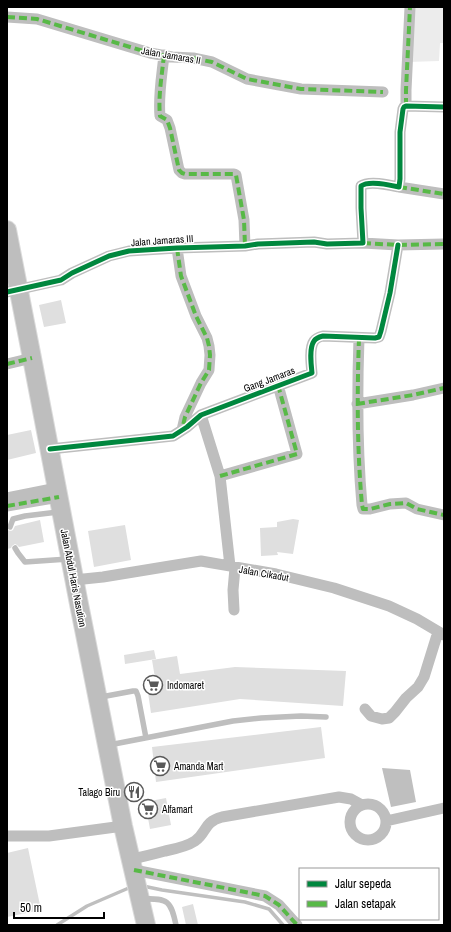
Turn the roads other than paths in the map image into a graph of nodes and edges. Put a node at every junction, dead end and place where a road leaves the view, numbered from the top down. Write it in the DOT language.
graph roads {
  1 [pos="410,7"];
  2 [pos="7,17"];
  3 [pos="164,56"];
  4 [pos="383,92"];
  5 [pos="406,106"];
  6 [pos="444,106"];
  7 [pos="400,187"];
  8 [pos="444,194"];
  9 [pos="7,230"];
  10 [pos="363,243"];
  11 [pos="444,244"];
  12 [pos="398,245"];
  13 [pos="245,246"];
  14 [pos="177,248"];
  15 [pos="10,266"];
  16 [pos="13,290"];
  17 [pos="359,338"];
  18 [pos="32,358"];
  19 [pos="7,364"];
  20 [pos="278,385"];
  21 [pos="444,388"];
  22 [pos="357,404"];
  23 [pos="201,415"];
  24 [pos="182,430"];
  25 [pos="50,449"];
  26 [pos="220,476"];
  27 [pos="7,498"];
  28 [pos="59,499"];
  29 [pos="7,506"];
  30 [pos="444,515"];
  31 [pos="10,527"];
  32 [pos="15,548"];
  33 [pos="70,559"];
  34 [pos="232,567"];
  35 [pos="74,580"];
  36 [pos="234,610"];
  37 [pos="441,634"];
  38 [pos="98,698"];
  39 [pos="365,709"];
  40 [pos="326,717"];
  41 [pos="146,738"];
  42 [pos="107,746"];
  43 [pos="362,805"];
  44 [pos="444,808"];
  45 [pos="386,821"];
  46 [pos="123,826"];
  47 [pos="7,836"];
  48 [pos="133,869"];
  49 [pos="140,897"];
  50 [pos="146,925"];
  51 [pos="176,925"];
  52 [pos="297,925"];
  1 -- 5 [label="street"];
  2 -- 3 [label="street, Jalan Jamaras II"];
  3 -- 4 [label="street, Jalan Jamaras II"];
  3 -- 13 [label="street"];
  5 -- 6 [label="street"];
  5 -- 7 [label="street"];
  7 -- 8 [label="street"];
  7 -- 10 [label="street"];
  9 -- 15 [label="highway, Jalan Abdul Haris Nasution"];
  10 -- 12 [label="street"];
  10 -- 13 [label="street, Jalan Jamaras III"];
  11 -- 12 [label="street"];
  12 -- 17 [label="street, Gang Jamaras"];
  13 -- 14 [label="street, Jalan Jamaras III"];
  14 -- 16 [label="street, Jalan Jamaras III"];
  14 -- 24 [label="street"];
  15 -- 16 [label="highway, Jalan Abdul Haris Nasution"];
  16 -- 18 [label="highway, Jalan Abdul Haris Nasution"];
  17 -- 20 [label="street, Gang Jamaras"];
  17 -- 22 [label="street"];
  18 -- 19 [label="street"];
  18 -- 25 [label="highway, Jalan Abdul Haris Nasution"];
  20 -- 23 [label="street, Gang Jamaras"];
  20 -- 26 [label="street"];
  21 -- 22 [label="street"];
  22 -- 30 [label="street"];
  23 -- 24 [label="street, Gang Jamaras"];
  23 -- 26 [label="street"];
  24 -- 25 [label="street, Gang Jamaras"];
  25 -- 28 [label="highway, Jalan Abdul Haris Nasution"];
  26 -- 34 [label="street"];
  27 -- 28 [label="street"];
  28 -- 29 [label="street"];
  28 -- 31 [label="lane"];
  28 -- 33 [label="highway, Jalan Abdul Haris Nasution"];
  32 -- 33 [label="lane"];
  33 -- 35 [label="highway, Jalan Abdul Haris Nasution"];
  34 -- 35 [label="street, Jalan Cikadut"];
  34 -- 36 [label="street"];
  34 -- 37 [label="street, Jalan Cikadut"];
  35 -- 38 [label="highway, Jalan Abdul Haris Nasution"];
  37 -- 39 [label="street"];
  38 -- 41 [label="lane"];
  38 -- 42 [label="highway, Jalan Abdul Haris Nasution"];
  40 -- 41 [label="lane"];
  41 -- 42 [label="lane"];
  42 -- 46 [label="highway, Jalan Abdul Haris Nasution"];
  43 -- 45 [label="street"];
  43 -- 45 [label="street"];
  43 -- 48 [label="street"];
  44 -- 45 [label="street"];
  46 -- 47 [label="street"];
  46 -- 48 [label="highway, Jalan Abdul Haris Nasution"];
  48 -- 49 [label="highway, Jalan Abdul Haris Nasution"];
  48 -- 52 [label="street"];
  49 -- 50 [label="highway, Jalan Abdul Haris Nasution"];
  49 -- 51 [label="lane"];
}
